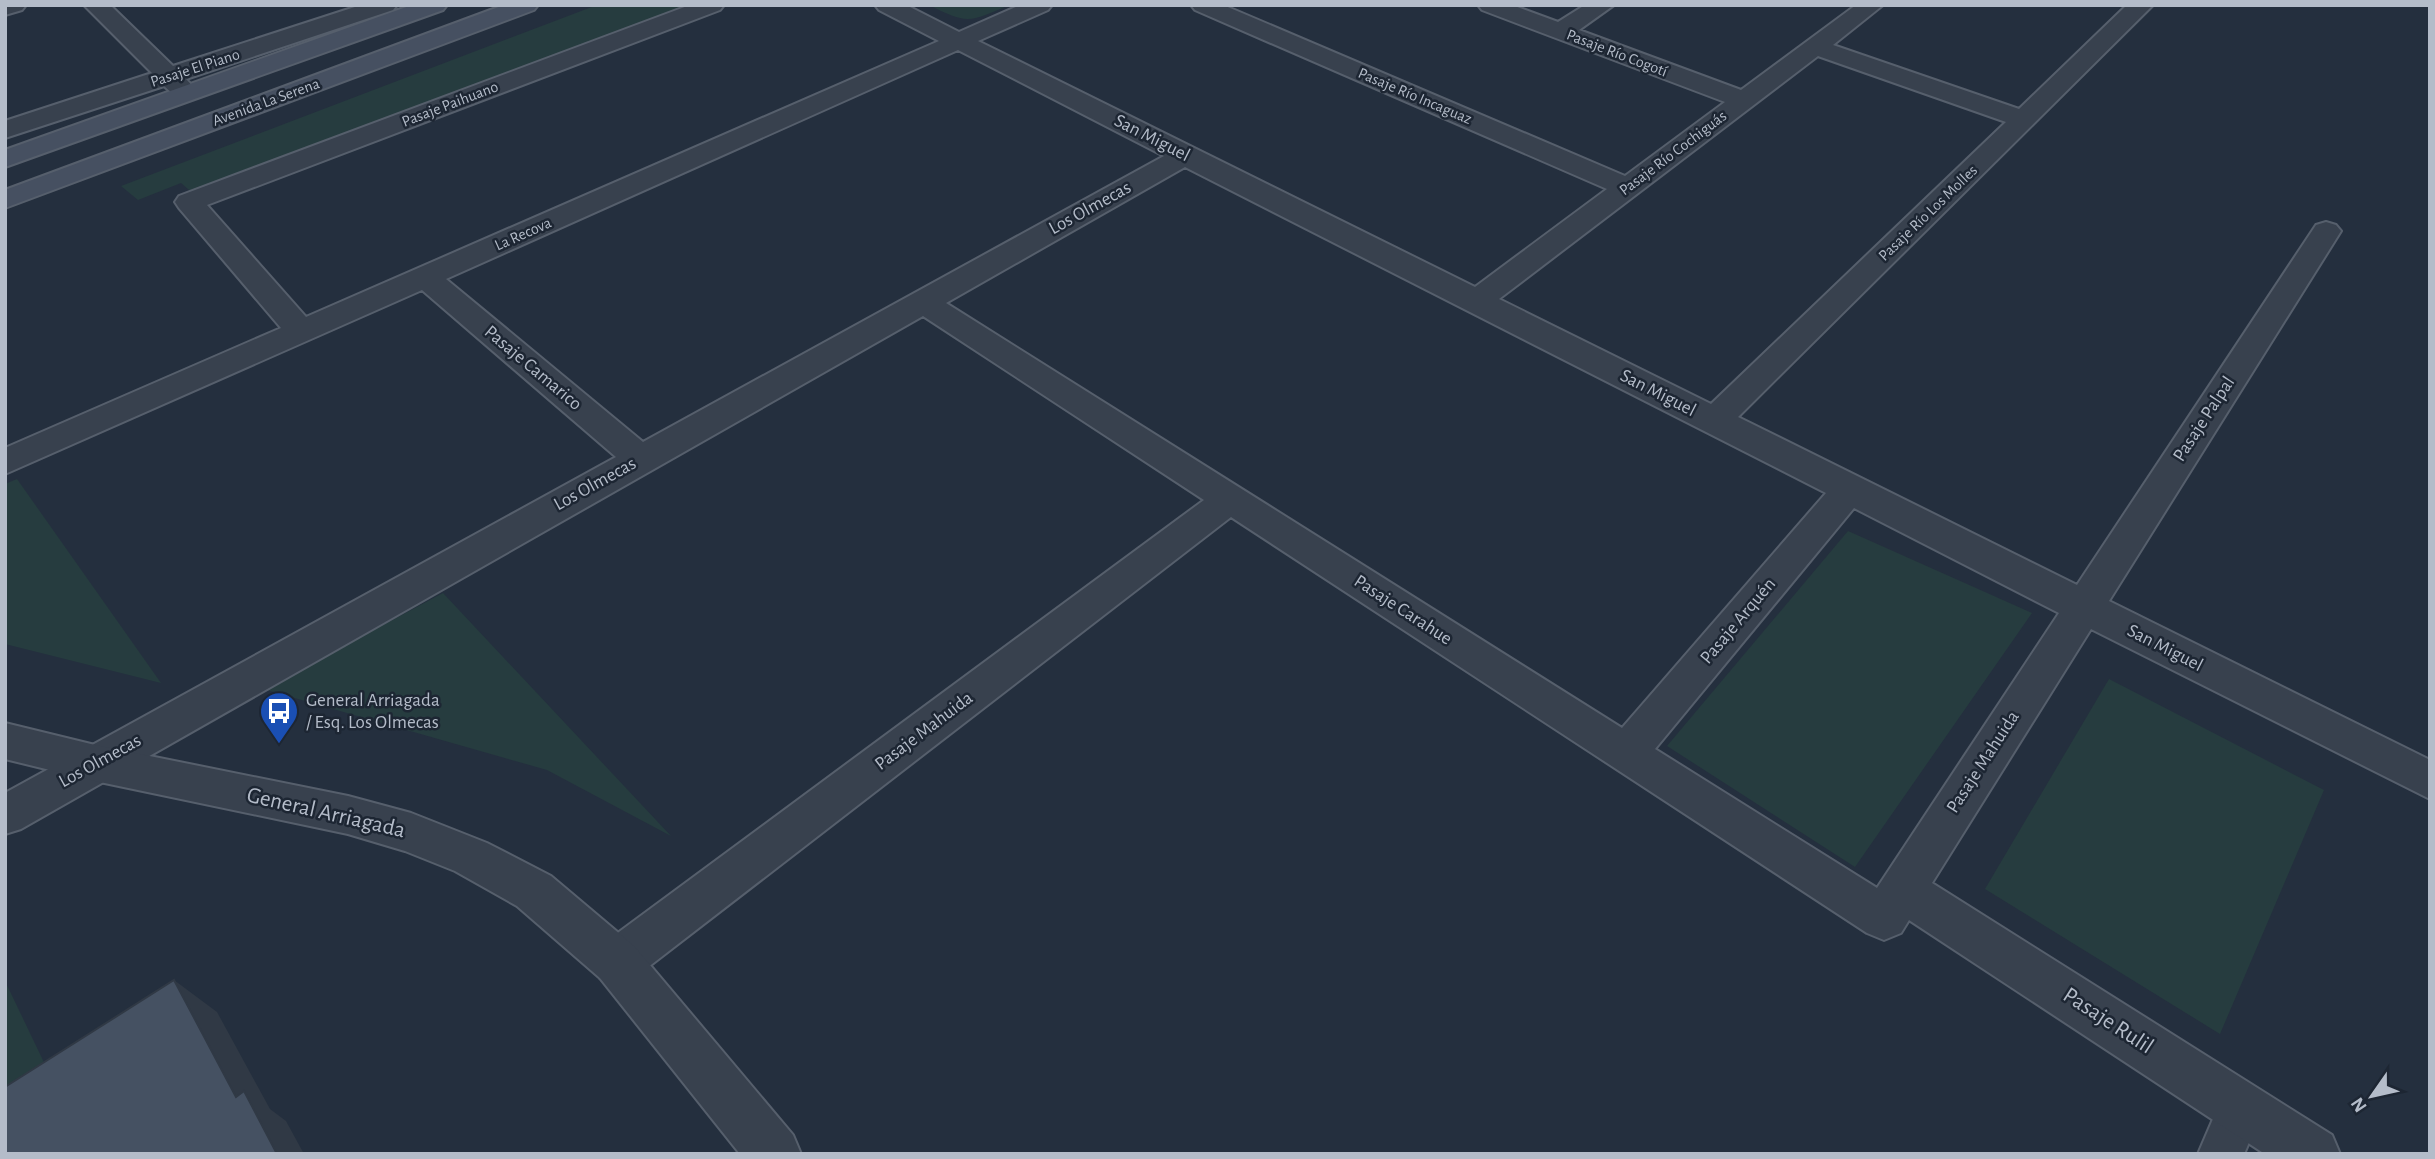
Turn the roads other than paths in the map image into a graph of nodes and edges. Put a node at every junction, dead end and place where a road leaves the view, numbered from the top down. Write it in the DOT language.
graph roads {
  1 [pos="14,5"];
  2 [pos="96,5"];
  3 [pos="385,5"];
  4 [pos="435,5"];
  5 [pos="526,5"];
  6 [pos="712,5"];
  7 [pos="887,5"];
  8 [pos="1040,5"];
  9 [pos="1203,5"];
  10 [pos="1490,5"];
  11 [pos="1602,5"];
  12 [pos="1871,5"];
  13 [pos="2141,5"];
  14 [pos="5,8"];
  15 [pos="1560,32"];
  16 [pos="959,41"];
  17 [pos="1815,47"];
  18 [pos="178,85"];
  19 [pos="1744,100"];
  20 [pos="2024,119"];
  21 [pos="5,130"];
  22 [pos="1186,155"];
  23 [pos="5,159"];
  24 [pos="1628,188"];
  25 [pos="5,200"];
  26 [pos="2326,230"];
  27 [pos="425,277"];
  28 [pos="1476,301"];
  29 [pos="923,302"];
  30 [pos="302,332"];
  31 [pos="1714,421"];
  32 [pos="641,459"];
  33 [pos="5,463"];
  34 [pos="1850,489"];
  35 [pos="1230,499"];
  36 [pos="2083,607"];
  37 [pos="5,741"];
  38 [pos="1626,753"];
  39 [pos="94,763"];
  40 [pos="2430,781"];
  41 [pos="5,815"];
  42 [pos="1893,903"];
  43 [pos="617,962"];
  44 [pos="2241,1107"];
  45 [pos="775,1154"];
  46 [pos="2221,1154"];
  47 [pos="2313,1154"];
  1 -- 14 [label="street"];
  2 -- 18 [label="street"];
  3 -- 18 [label="street, Pasaje El Piano"];
  4 -- 18 [label="main road, Avenida La Serena"];
  5 -- 25 [label="main road, Avenida La Serena"];
  6 -- 30 [label="street, Pasaje Paihuano"];
  7 -- 16 [label="street, San Miguel"];
  8 -- 16 [label="street, La Recova"];
  9 -- 24 [label="street, Pasaje Río Incaguaz"];
  10 -- 15 [label="street, Pasaje Río Cogotí"];
  11 -- 15 [label="street"];
  12 -- 17 [label="street, Pasaje Río Cochiguás"];
  13 -- 20 [label="street, Pasaje Río Los Molles"];
  15 -- 19 [label="street, Pasaje Río Cogotí"];
  16 -- 22 [label="street, San Miguel"];
  16 -- 27 [label="street, La Recova"];
  17 -- 19 [label="street, Pasaje Río Cochiguás"];
  17 -- 20 [label="street"];
  18 -- 21 [label="street, Pasaje El Piano"];
  18 -- 23 [label="main road, Avenida La Serena"];
  19 -- 24 [label="street, Pasaje Río Cochiguás"];
  20 -- 31 [label="street, Pasaje Río Los Molles"];
  22 -- 28 [label="street, San Miguel"];
  22 -- 29 [label="street, Los Olmecas"];
  24 -- 28 [label="street, Pasaje Río Cochiguás"];
  26 -- 36 [label="street, Pasaje Palpal"];
  27 -- 30 [label="street, La Recova"];
  27 -- 32 [label="street, Pasaje Camarico"];
  28 -- 31 [label="street, San Miguel"];
  29 -- 32 [label="street, Los Olmecas"];
  29 -- 35 [label="street, Pasaje Carahue"];
  30 -- 33 [label="street, La Recova"];
  31 -- 34 [label="street, San Miguel"];
  32 -- 39 [label="street, Los Olmecas"];
  34 -- 36 [label="street, San Miguel"];
  34 -- 38 [label="street, Pasaje Arquén"];
  35 -- 38 [label="street, Pasaje Carahue"];
  35 -- 43 [label="street, Pasaje Mahuida"];
  36 -- 40 [label="street, San Miguel"];
  36 -- 42 [label="street, Pasaje Mahuida"];
  37 -- 39 [label="street, General Arriagada"];
  38 -- 42 [label="street, Pasaje Carahue"];
  39 -- 41 [label="street, Los Olmecas"];
  39 -- 43 [label="street, General Arriagada"];
  42 -- 44 [label="street, Pasaje Rulil"];
  43 -- 45 [label="street, General Arriagada"];
  44 -- 46 [label="lane"];
  44 -- 47 [label="street, Pasaje Rulil"];
}
